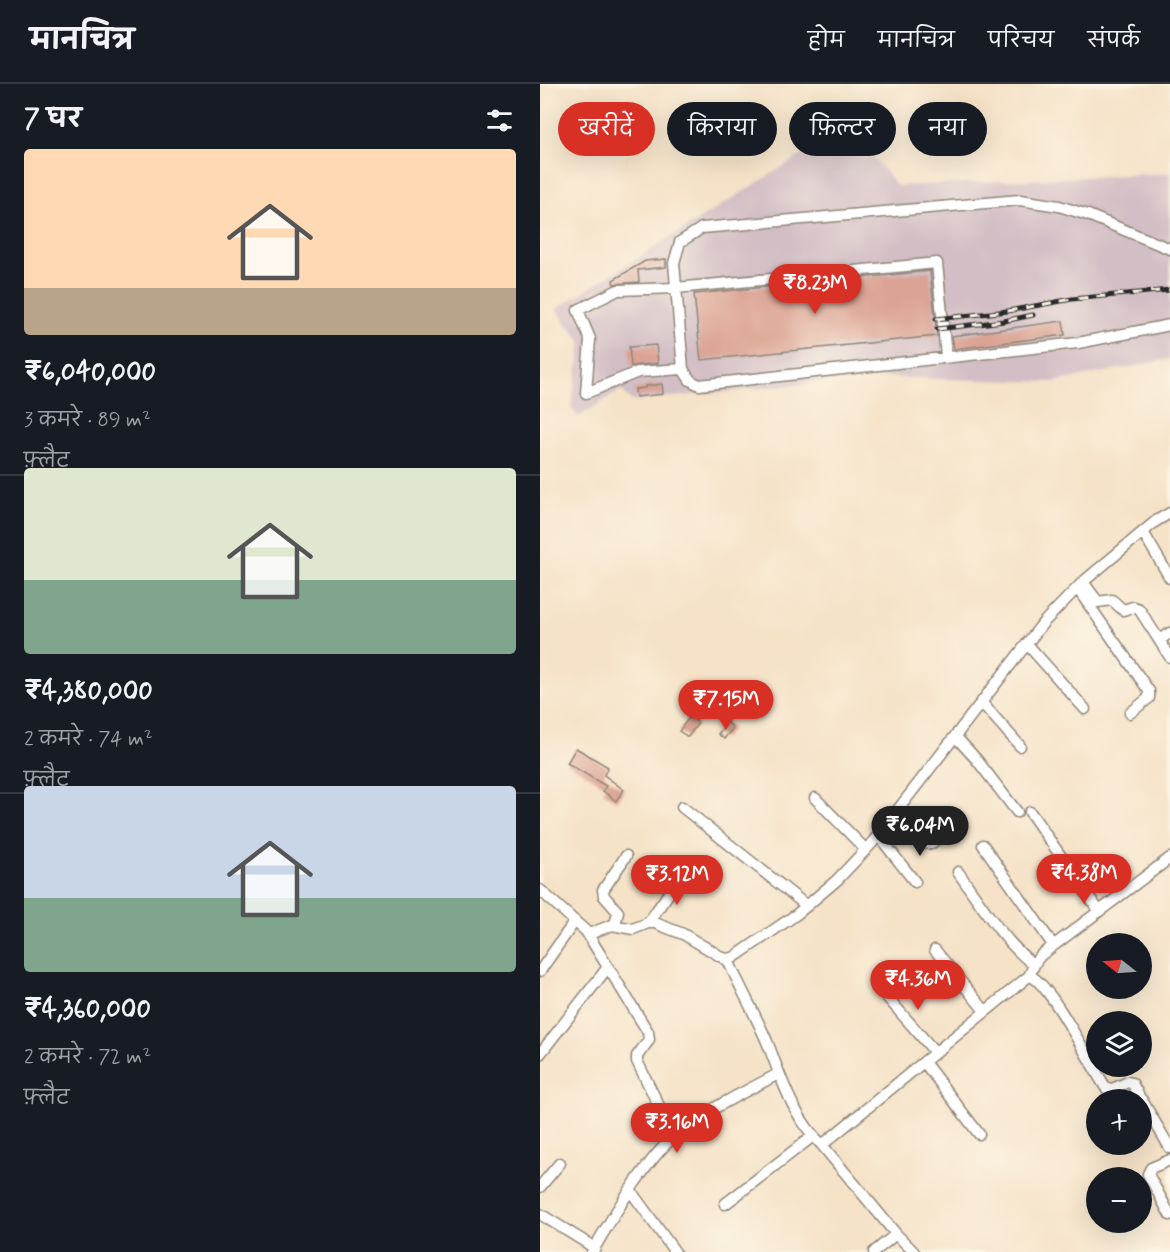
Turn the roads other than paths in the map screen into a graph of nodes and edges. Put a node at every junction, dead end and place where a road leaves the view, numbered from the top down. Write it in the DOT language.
graph roads {
  1 [pos="1170,249"];
  2 [pos="676,288"];
  3 [pos="1170,325"];
  4 [pos="946,356"];
  5 [pos="683,369"];
  6 [pos="1170,513"];
  7 [pos="1143,532"];
  8 [pos="1170,578"];
  9 [pos="1080,585"];
  10 [pos="1170,633"];
  11 [pos="1159,640"];
  12 [pos="1026,644"];
  13 [pos="1170,657"];
  14 [pos="982,703"];
  15 [pos="1085,709"];
  16 [pos="1130,712"];
  17 [pos="956,737"];
  18 [pos="1020,746"];
  19 [pos="815,798"];
  20 [pos="682,807"];
  21 [pos="898,810"];
  22 [pos="1017,812"];
  23 [pos="1030,812"];
  24 [pos="953,824"];
  25 [pos="878,835"];
  26 [pos="983,845"];
  27 [pos="866,850"];
  28 [pos="626,856"];
  29 [pos="1170,858"];
  30 [pos="958,872"];
  31 [pos="683,873"];
  32 [pos="915,882"];
  33 [pos="540,890"];
  34 [pos="807,906"];
  35 [pos="1099,911"];
  36 [pos="575,921"];
  37 [pos="648,923"];
  38 [pos="615,925"];
  39 [pos="587,933"];
  40 [pos="1053,945"];
  41 [pos="935,950"];
  42 [pos="728,960"];
  43 [pos="1034,965"];
  44 [pos="608,967"];
  45 [pos="540,971"];
  46 [pos="1029,976"];
  47 [pos="880,989"];
  48 [pos="985,1011"];
  49 [pos="935,1052"];
  50 [pos="540,1053"];
  51 [pos="924,1062"];
  52 [pos="778,1074"];
  53 [pos="1112,1089"];
  54 [pos="1112,1089"];
  55 [pos="1134,1089"];
  56 [pos="1152,1118"];
  57 [pos="678,1133"];
  58 [pos="979,1134"];
  59 [pos="813,1136"];
  60 [pos="822,1144"];
  61 [pos="1170,1148"];
  62 [pos="1170,1160"];
  63 [pos="560,1163"];
  64 [pos="540,1187"];
  65 [pos="630,1190"];
  66 [pos="725,1204"];
  67 [pos="540,1214"];
  68 [pos="1170,1215"];
  69 [pos="896,1234"];
  70 [pos="594,1250"];
  71 [pos="675,1252"];
  72 [pos="874,1252"];
  73 [pos="914,1252"];
  1 -- 2 [label="street"];
  2 -- 4 [label="street"];
  2 -- 5 [label="street"];
  2 -- 5 [label="street"];
  3 -- 4 [label="street"];
  4 -- 5 [label="street"];
  6 -- 7 [label="street"];
  7 -- 8 [label="street"];
  7 -- 9 [label="street"];
  9 -- 11 [label="street"];
  9 -- 12 [label="street"];
  9 -- 16 [label="street"];
  10 -- 11 [label="street"];
  11 -- 13 [label="street"];
  12 -- 14 [label="street"];
  12 -- 15 [label="street"];
  14 -- 17 [label="street"];
  14 -- 18 [label="street"];
  17 -- 21 [label="street"];
  17 -- 22 [label="street"];
  19 -- 27 [label="street"];
  20 -- 34 [label="street"];
  21 -- 24 [label="street"];
  21 -- 25 [label="street"];
  23 -- 35 [label="street"];
  25 -- 27 [label="street"];
  25 -- 32 [label="street"];
  26 -- 40 [label="street"];
  27 -- 34 [label="street"];
  28 -- 38 [label="street"];
  29 -- 35 [label="street"];
  30 -- 43 [label="street"];
  31 -- 37 [label="street"];
  33 -- 36 [label="street"];
  34 -- 42 [label="street"];
  35 -- 40 [label="street"];
  36 -- 39 [label="street"];
  36 -- 45 [label="street"];
  37 -- 38 [label="street"];
  37 -- 42 [label="street"];
  38 -- 39 [label="street"];
  39 -- 44 [label="street"];
  40 -- 43 [label="street"];
  41 -- 48 [label="street"];
  42 -- 52 [label="street"];
  43 -- 46 [label="street"];
  44 -- 50 [label="street"];
  44 -- 57 [label="street"];
  46 -- 48 [label="street"];
  46 -- 53 [label="street"];
  47 -- 49 [label="street"];
  48 -- 49 [label="street"];
  49 -- 51 [label="street"];
  51 -- 58 [label="street"];
  51 -- 60 [label="street"];
  52 -- 57 [label="street"];
  52 -- 59 [label="street"];
  54 -- 55 [label="street"];
  56 -- 61 [label="street"];
  57 -- 65 [label="street"];
  59 -- 60 [label="street"];
  59 -- 66 [label="street"];
  60 -- 69 [label="street"];
  62 -- 68 [label="street"];
  63 -- 64 [label="street"];
  65 -- 70 [label="street"];
  65 -- 71 [label="street"];
  67 -- 70 [label="street"];
  69 -- 72 [label="street"];
  69 -- 73 [label="street"];
}
